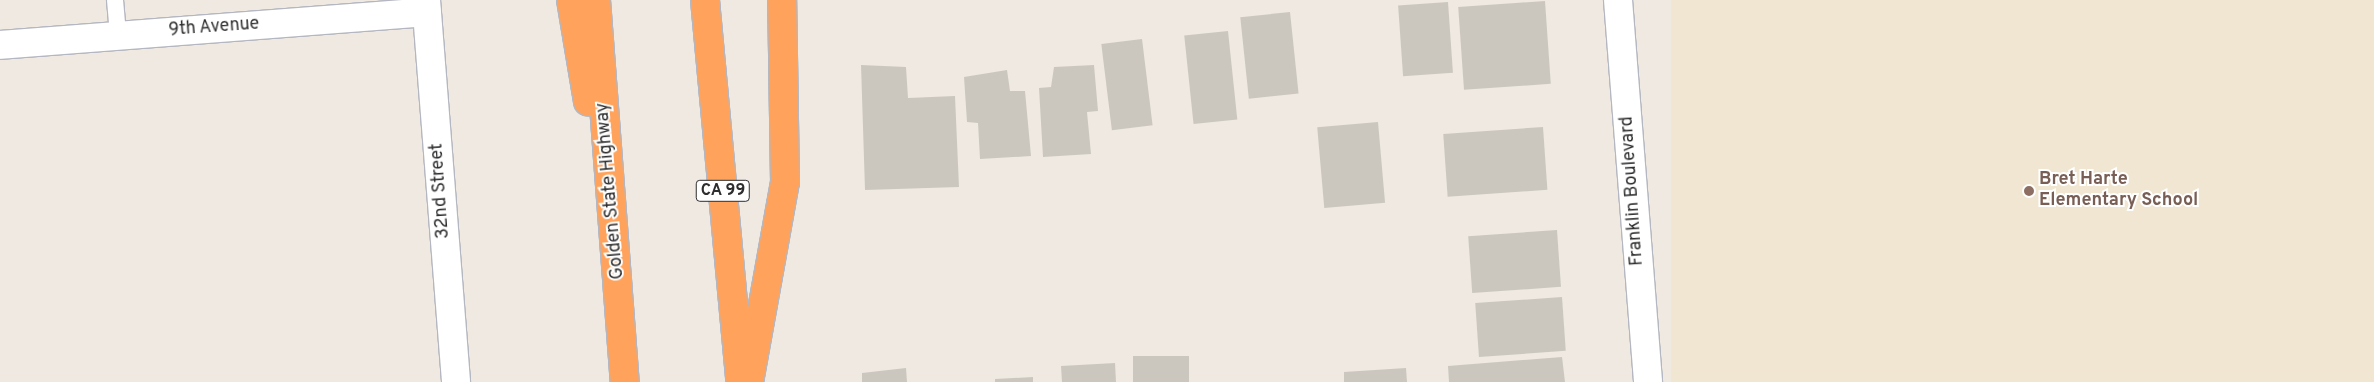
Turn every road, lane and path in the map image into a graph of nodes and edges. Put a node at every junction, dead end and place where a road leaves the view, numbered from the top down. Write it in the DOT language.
graph roads {
  1 [pos="115,0"];
  2 [pos="570,0"];
  3 [pos="596,0"];
  4 [pos="705,0"];
  5 [pos="782,0"];
  6 [pos="1618,0"];
  7 [pos="427,6"];
  8 [pos="118,34"];
  9 [pos="0,45"];
  10 [pos="618,271"];
  11 [pos="456,382"];
  12 [pos="625,382"];
  13 [pos="741,382"];
  14 [pos="749,382"];
  15 [pos="1648,382"];
  1 -- 8 [label="lane"];
  2 -- 10 [label="highway"];
  3 -- 10 [label="highway, Golden State Highway"];
  4 -- 13 [label="highway, CA 99"];
  5 -- 14 [label="highway"];
  6 -- 15 [label="street, Franklin Boulevard"];
  7 -- 8 [label="street, 9th Avenue"];
  7 -- 11 [label="street, 32nd Street"];
  8 -- 9 [label="street, 9th Avenue"];
  10 -- 12 [label="highway, Golden State Highway"];
}
